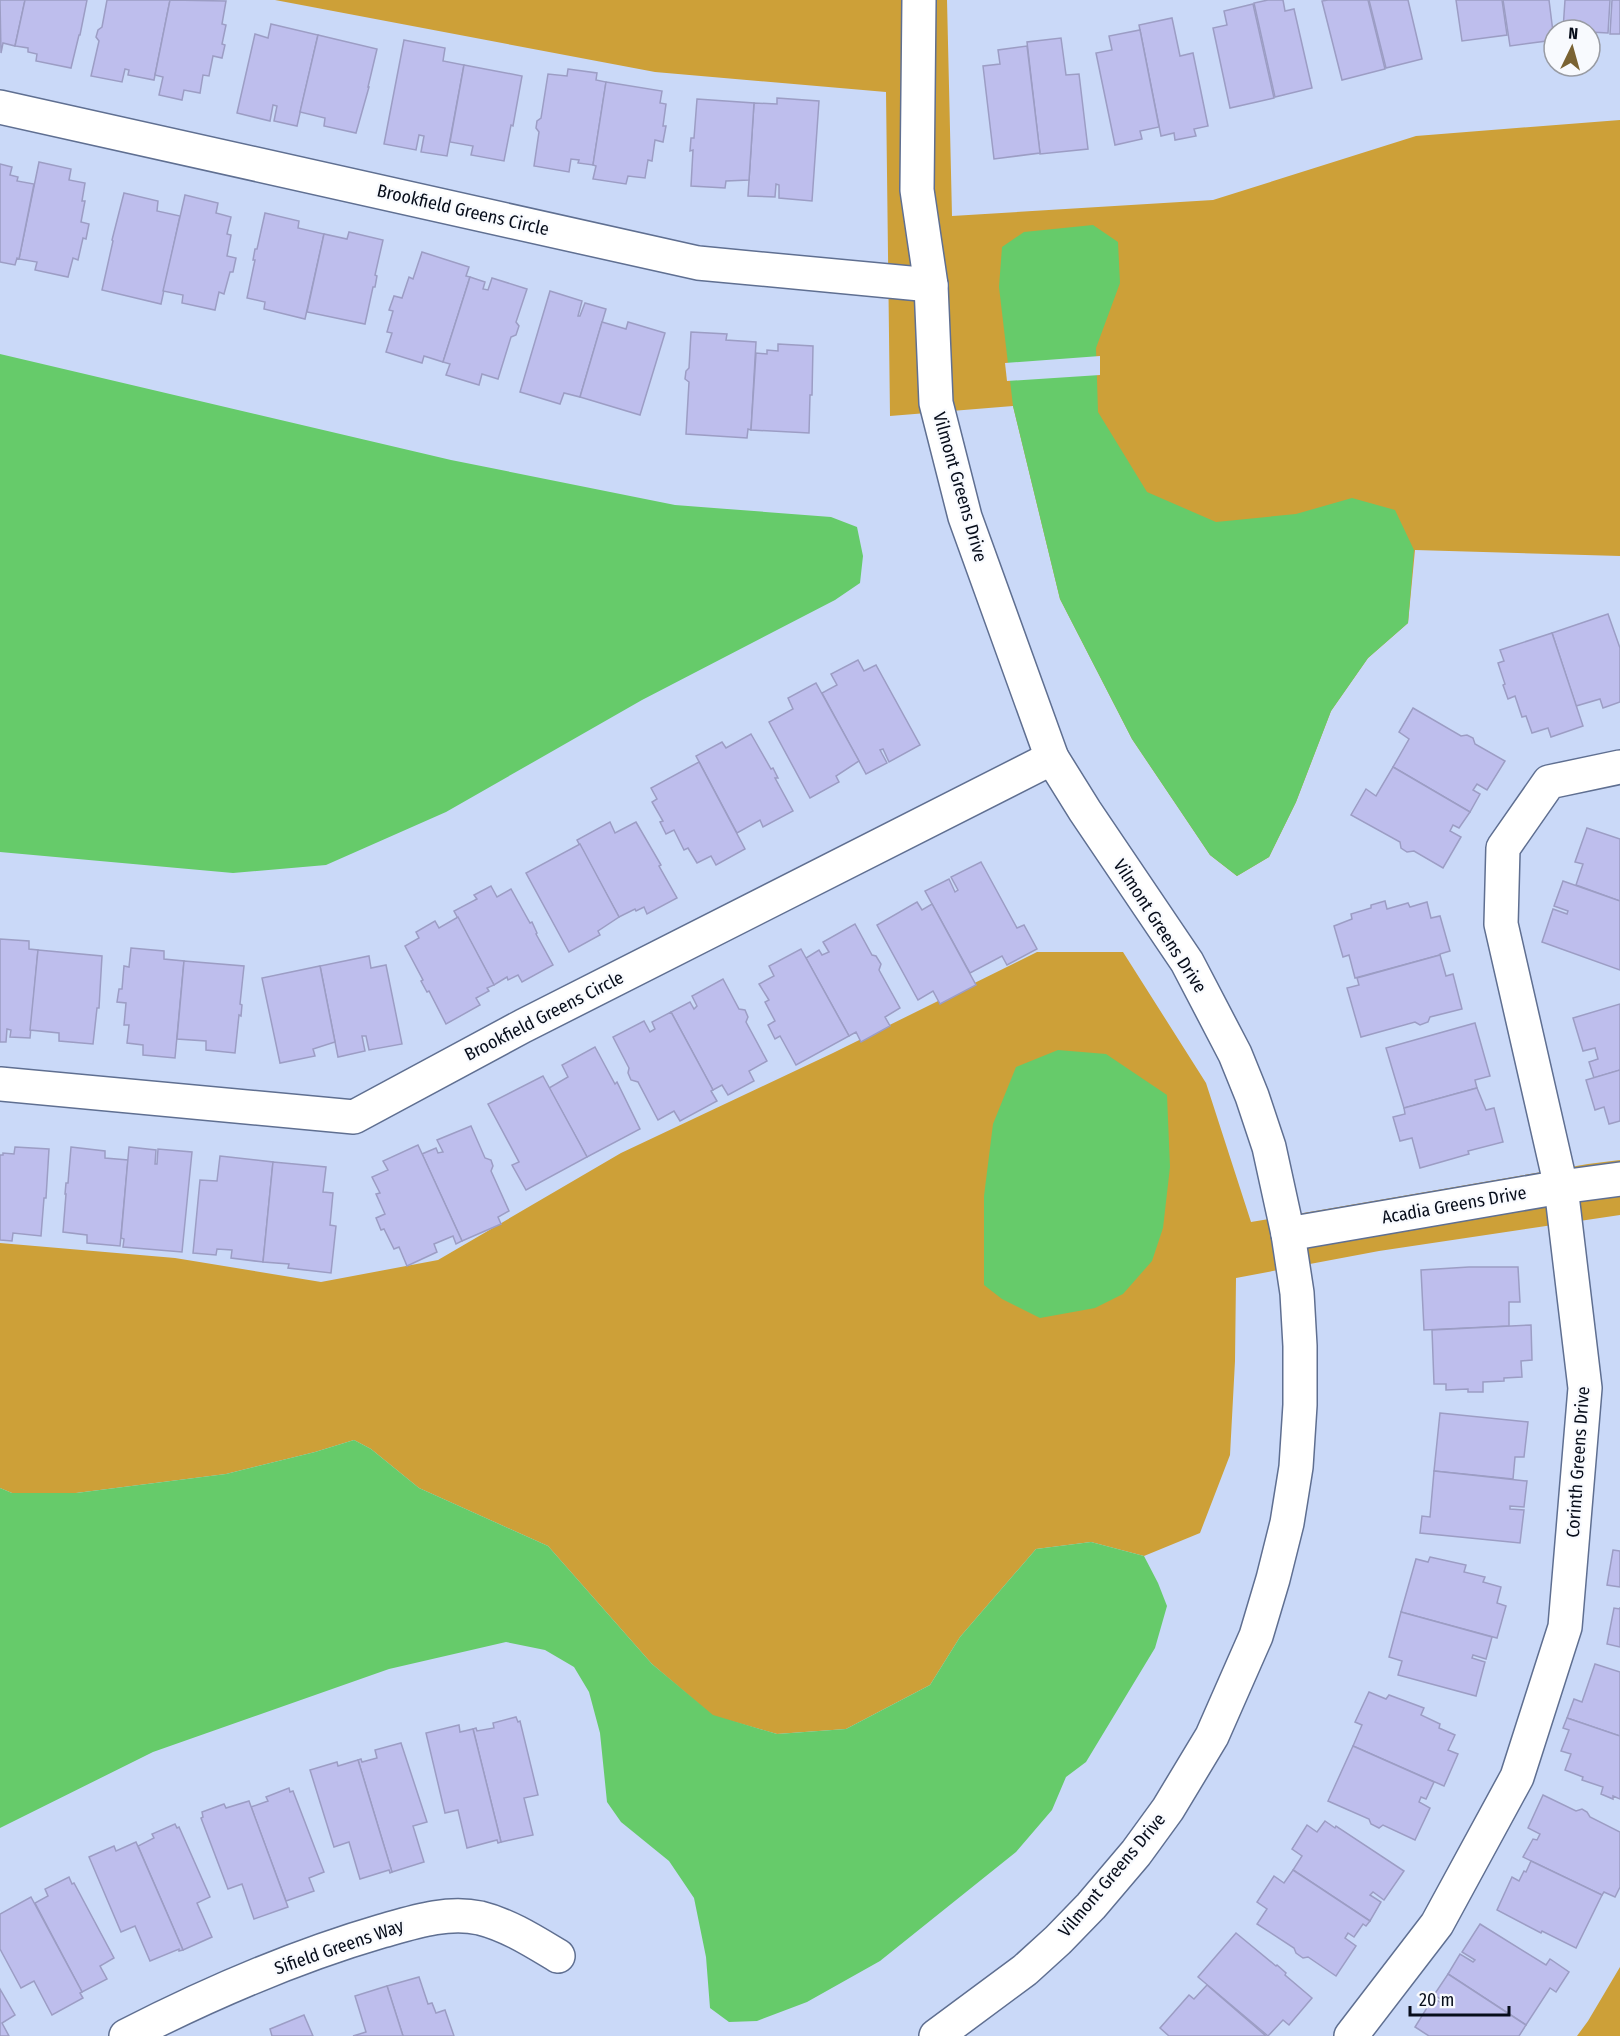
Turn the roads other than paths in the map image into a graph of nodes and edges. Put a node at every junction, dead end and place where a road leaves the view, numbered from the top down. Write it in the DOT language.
graph roads {
  1 [pos="919,0"];
  2 [pos="0,106"];
  3 [pos="931,285"];
  4 [pos="1052,758"];
  5 [pos="1620,767"];
  6 [pos="0,1084"];
  7 [pos="1620,1179"];
  8 [pos="1561,1187"];
  9 [pos="1288,1234"];
  10 [pos="558,1956"];
  11 [pos="126,2036"];
  12 [pos="936,2036"];
  13 [pos="1351,2036"];
  1 -- 3 [label="street, Vilmont Greens Drive"];
  2 -- 3 [label="street, Brookfield Greens Circle"];
  3 -- 4 [label="street, Vilmont Greens Drive"];
  4 -- 6 [label="street, Brookfield Greens Circle"];
  4 -- 9 [label="street, Vilmont Greens Drive"];
  5 -- 8 [label="street, Corinth Greens Drive"];
  7 -- 8 [label="street, Acadia Greens Drive"];
  8 -- 9 [label="street, Acadia Greens Drive"];
  8 -- 13 [label="street, Corinth Greens Drive"];
  9 -- 12 [label="street, Vilmont Greens Drive"];
  10 -- 11 [label="street, Sifield Greens Way"];
}
